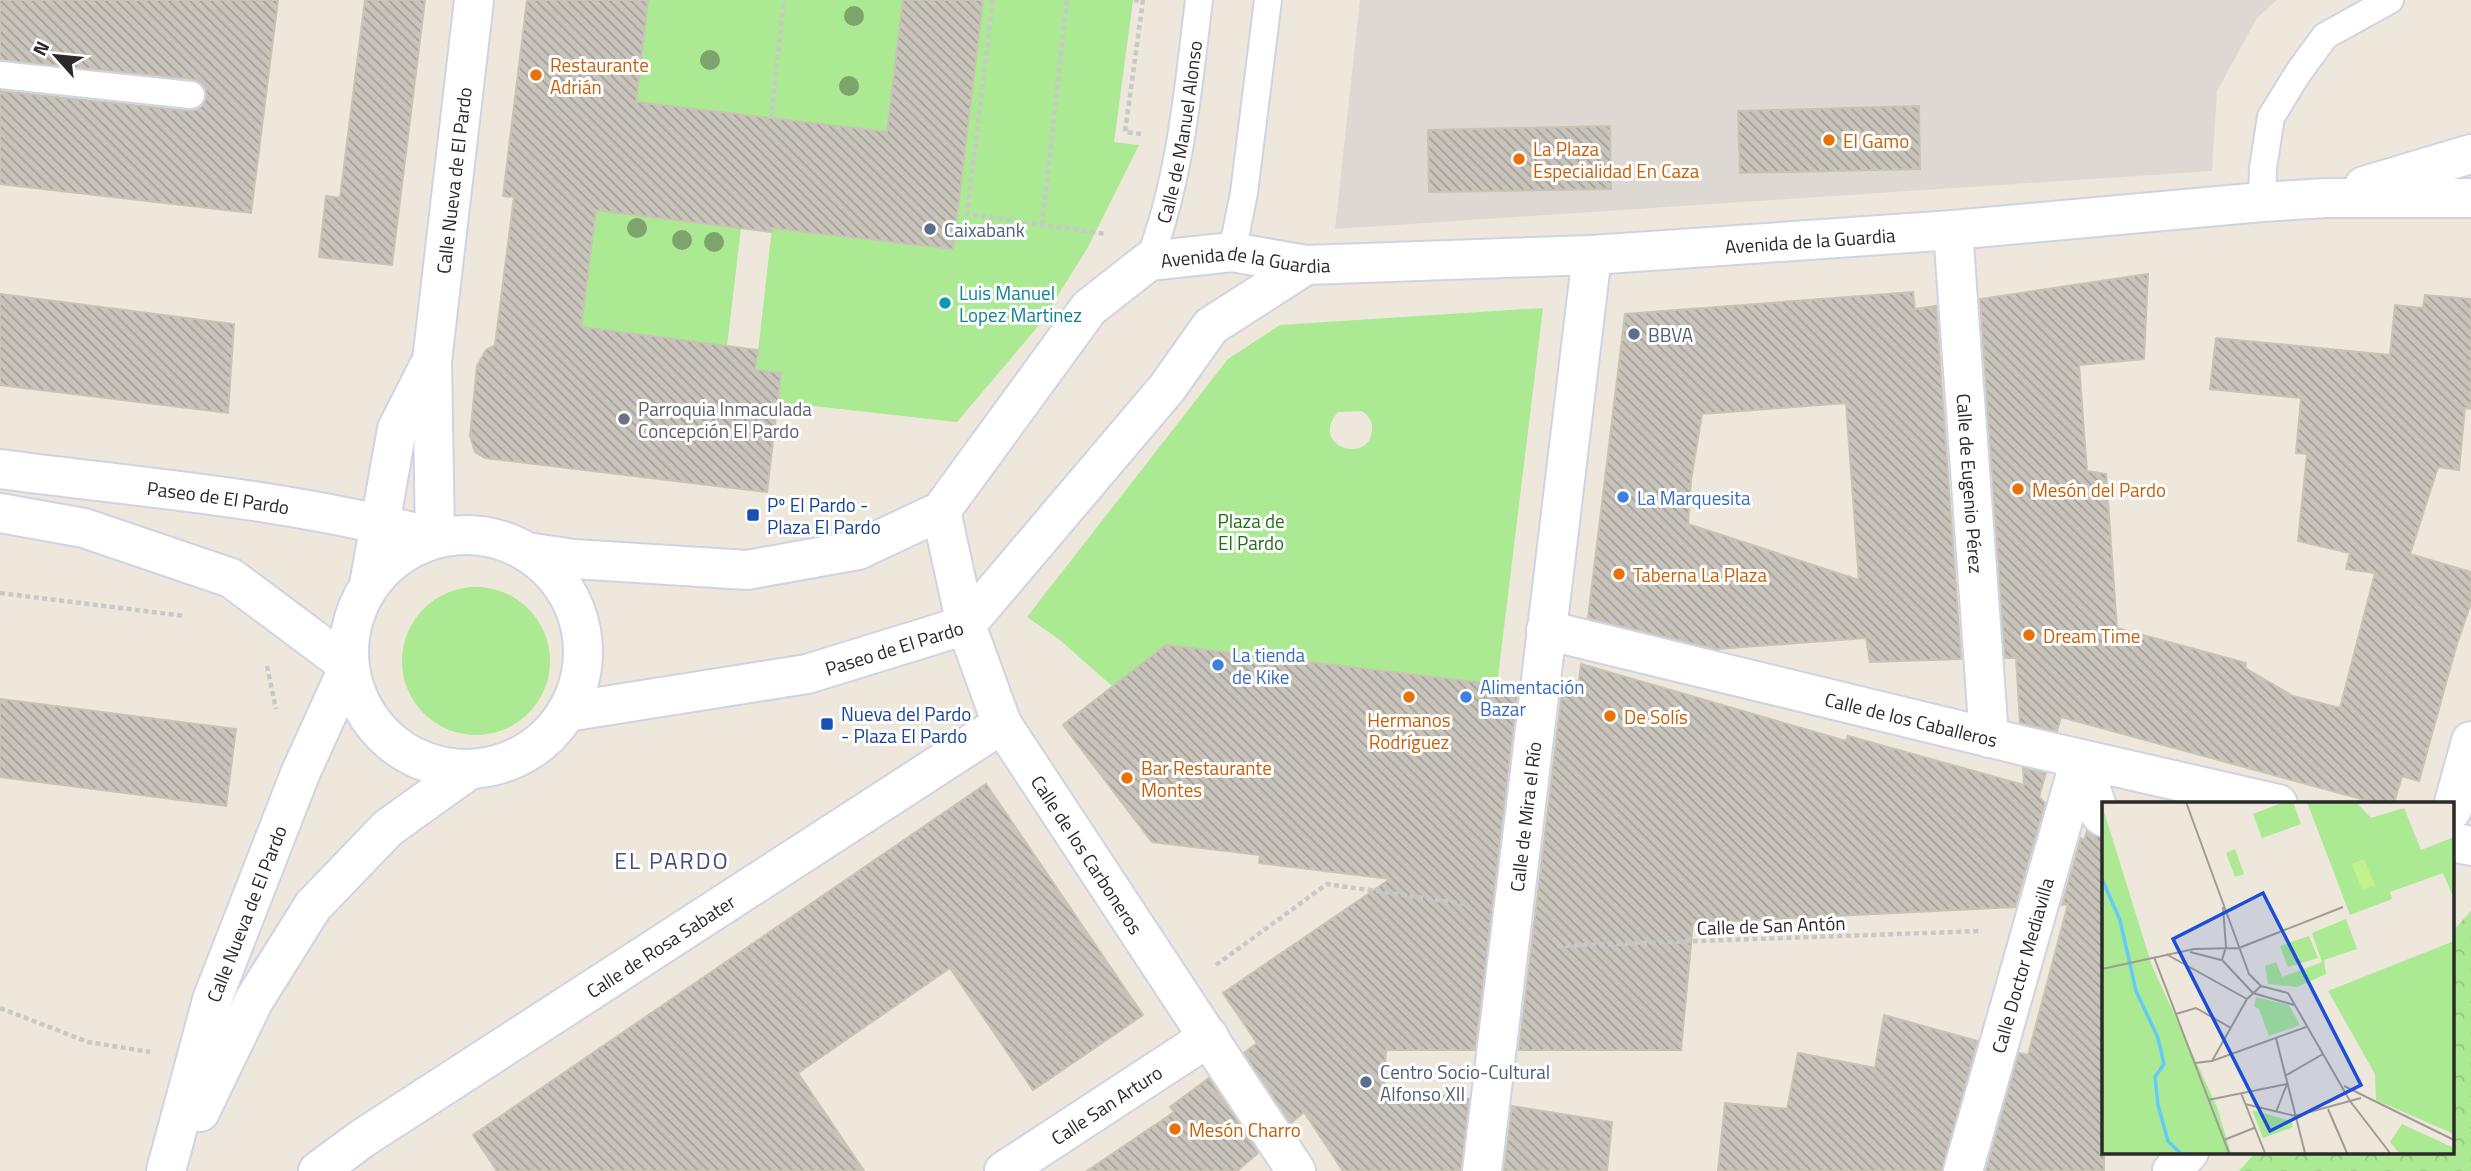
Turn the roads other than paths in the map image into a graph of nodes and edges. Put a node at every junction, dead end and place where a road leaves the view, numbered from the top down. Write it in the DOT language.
graph roads {
  1 [pos="474,0"];
  2 [pos="1199,0"];
  3 [pos="1268,0"];
  4 [pos="2390,0"];
  5 [pos="0,75"];
  6 [pos="191,95"];
  7 [pos="2471,154"];
  8 [pos="2326,198"];
  9 [pos="2471,198"];
  10 [pos="2262,202"];
  11 [pos="1953,230"];
  12 [pos="1232,252"];
  13 [pos="1592,255"];
  14 [pos="1149,261"];
  15 [pos="1306,265"];
  16 [pos="1211,326"];
  17 [pos="432,361"];
  18 [pos="0,469"];
  19 [pos="941,510"];
  20 [pos="0,513"];
  21 [pos="379,523"];
  22 [pos="435,538"];
  23 [pos="533,554"];
  24 [pos="369,585"];
  25 [pos="966,625"];
  26 [pos="1546,630"];
  27 [pos="349,666"];
  28 [pos="567,712"];
  29 [pos="1002,724"];
  30 [pos="1989,738"];
  31 [pos="2471,741"];
  32 [pos="2080,760"];
  33 [pos="469,770"];
  34 [pos="2273,802"];
  35 [pos="2454,803"];
  36 [pos="2102,816"];
  37 [pos="1209,1037"];
  38 [pos="2187,1154"];
  39 [pos="166,1171"];
  40 [pos="172,1171"];
  41 [pos="318,1171"];
  42 [pos="1004,1171"];
  43 [pos="1296,1171"];
  44 [pos="1482,1171"];
  45 [pos="1963,1171"];
  46 [pos="2172,1171"];
  1 -- 17 [label="street, Calle Nueva de El Pardo"];
  2 -- 14 [label="lane, Calle de Manuel Alonso"];
  3 -- 12 [label="lane"];
  4 -- 10 [label="lane"];
  5 -- 6 [label="lane"];
  7 -- 8 [label="street"];
  8 -- 9 [label="street, Avenida de la Guardia"];
  8 -- 10 [label="street, Avenida de la Guardia"];
  10 -- 11 [label="street, Avenida de la Guardia"];
  11 -- 13 [label="street, Avenida de la Guardia"];
  11 -- 30 [label="street, Calle de Eugenio Pérez"];
  12 -- 14 [label="street, Avenida de la Guardia"];
  12 -- 15 [label="street, Avenida de la Guardia"];
  12 -- 16 [label="street, Paseo de El Pardo"];
  13 -- 15 [label="street, Avenida de la Guardia"];
  13 -- 26 [label="street, Calle de Mira el Río"];
  14 -- 19 [label="street"];
  15 -- 16 [label="street, Paseo de El Pardo"];
  16 -- 25 [label="street, Paseo de El Pardo"];
  17 -- 21 [label="street, Calle Nueva de El Pardo"];
  17 -- 22 [label="street, Calle Nueva de El Pardo"];
  18 -- 21 [label="street, Paseo de El Pardo"];
  19 -- 23 [label="street"];
  19 -- 25 [label="street, Calle de los Carboneros"];
  20 -- 27 [label="street"];
  21 -- 22 [label="street, Paseo de El Pardo"];
  21 -- 24 [label="street, Calle Nueva de El Pardo"];
  22 -- 23 [label="street"];
  22 -- 24 [label="street"];
  23 -- 28 [label="street"];
  24 -- 27 [label="street"];
  25 -- 28 [label="street, Paseo de El Pardo"];
  25 -- 29 [label="street, Calle de los Carboneros"];
  26 -- 30 [label="street, Calle de los Caballeros"];
  26 -- 44 [label="street, Calle de Mira el Río"];
  27 -- 33 [label="street"];
  27 -- 39 [label="street, Calle Nueva de El Pardo"];
  28 -- 33 [label="street"];
  29 -- 37 [label="street, Calle de los Carboneros"];
  29 -- 41 [label="street, Calle de Rosa Sabater"];
  30 -- 32 [label="street, Calle de los Caballeros"];
  31 -- 35 [label="street"];
  32 -- 34 [label="street, Calle de los Caballeros"];
  32 -- 36 [label="street"];
  32 -- 45 [label="street, Calle Doctor Mediavilla"];
  33 -- 40 [label="street, Calle Nueva de El Pardo"];
  37 -- 42 [label="street, Calle San Arturo"];
  37 -- 43 [label="street, Calle de los Carboneros"];
  38 -- 46 [label="street"];
}
